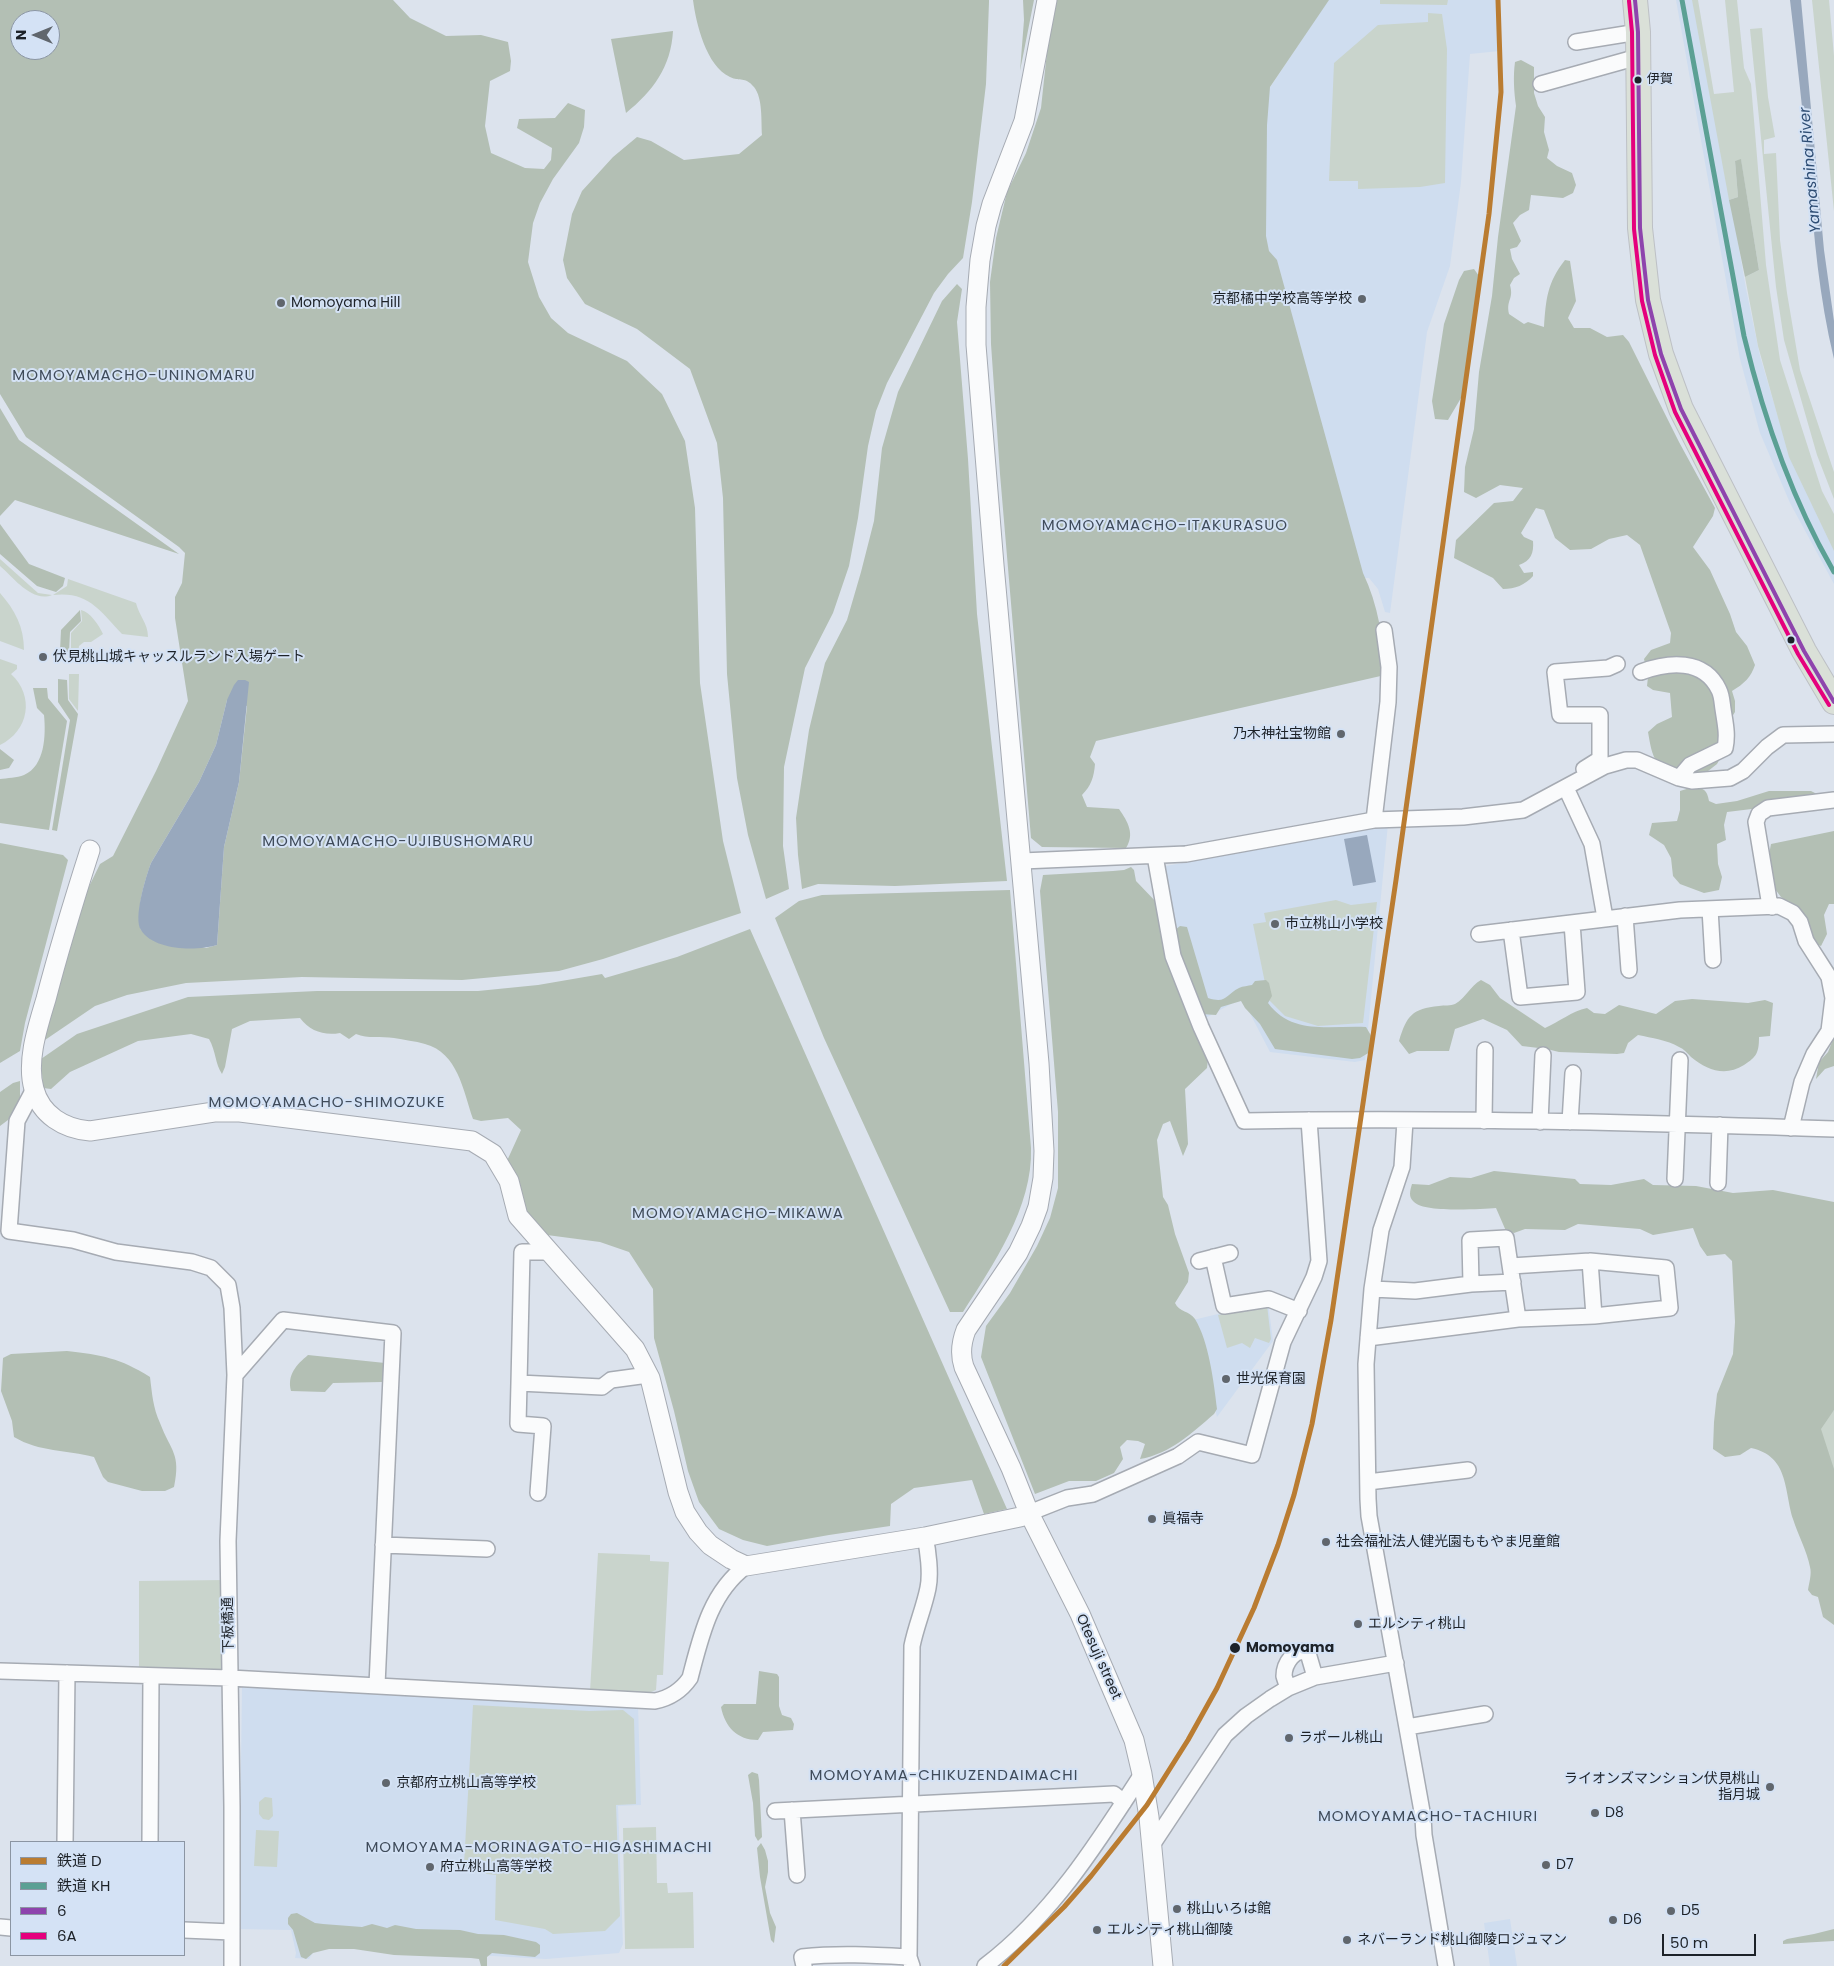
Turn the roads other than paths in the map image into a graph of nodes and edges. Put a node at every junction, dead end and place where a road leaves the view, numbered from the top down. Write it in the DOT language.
graph roads {
  1 [pos="1047,0"];
  2 [pos="1635,0"];
  3 [pos="1638,32"];
  4 [pos="1576,42"];
  5 [pos="1639,58"];
  6 [pos="1541,84"];
  7 [pos="1384,630"];
  8 [pos="1617,664"];
  9 [pos="1640,672"];
  10 [pos="1834,702"];
  11 [pos="1834,734"];
  12 [pos="1583,778"];
  13 [pos="1679,778"];
  14 [pos="1566,788"];
  15 [pos="1834,800"];
  16 [pos="1379,820"];
  17 [pos="90,850"];
  18 [pos="1155,856"];
  19 [pos="1022,861"];
  20 [pos="1772,907"];
  21 [pos="1710,909"];
  22 [pos="1625,916"];
  23 [pos="1605,918"];
  24 [pos="1572,923"];
  25 [pos="1511,930"];
  26 [pos="1479,934"];
  27 [pos="1713,960"];
  28 [pos="1629,970"];
  29 [pos="1485,1050"];
  30 [pos="1543,1055"];
  31 [pos="1680,1060"];
  32 [pos="1573,1073"];
  33 [pos="34,1089"];
  34 [pos="1309,1120"];
  35 [pos="1405,1121"];
  36 [pos="1484,1122"];
  37 [pos="1540,1122"];
  38 [pos="1570,1122"];
  39 [pos="1678,1123"];
  40 [pos="1720,1125"];
  41 [pos="1791,1128"];
  42 [pos="1834,1129"];
  43 [pos="1675,1179"];
  44 [pos="1718,1183"];
  45 [pos="5,1195"];
  46 [pos="550,1252"];
  47 [pos="1230,1253"];
  48 [pos="1590,1261"];
  49 [pos="1511,1266"];
  50 [pos="1513,1282"];
  51 [pos="1471,1284"];
  52 [pos="1372,1289"];
  53 [pos="1299,1311"];
  54 [pos="1594,1316"];
  55 [pos="1518,1319"];
  56 [pos="1368,1338"];
  57 [pos="234,1375"];
  58 [pos="648,1375"];
  59 [pos="519,1383"];
  60 [pos="1468,1470"];
  61 [pos="1368,1482"];
  62 [pos="538,1493"];
  63 [pos="1029,1513"];
  64 [pos="925,1537"];
  65 [pos="383,1545"];
  66 [pos="487,1550"];
  67 [pos="746,1566"];
  68 [pos="1396,1663"];
  69 [pos="0,1671"];
  70 [pos="67,1673"];
  71 [pos="151,1676"];
  72 [pos="1315,1677"];
  73 [pos="230,1678"];
  74 [pos="377,1685"];
  75 [pos="1288,1688"];
  76 [pos="1485,1714"];
  77 [pos="1407,1727"];
  78 [pos="1142,1774"];
  79 [pos="1124,1802"];
  80 [pos="911,1804"];
  81 [pos="792,1810"];
  82 [pos="775,1811"];
  83 [pos="65,1841"];
  84 [pos="150,1841"];
  85 [pos="1152,1846"];
  86 [pos="797,1875"];
  87 [pos="185,1930"];
  88 [pos="232,1932"];
  89 [pos="910,1961"];
  90 [pos="232,1966"];
  91 [pos="804,1966"];
  92 [pos="985,1966"];
  93 [pos="1163,1966"];
  94 [pos="1446,1966"];
  1 -- 19 [label="street"];
  2 -- 3 [label="main road"];
  3 -- 4 [label="street"];
  3 -- 5 [label="main road"];
  5 -- 6 [label="street"];
  5 -- 10 [label="main road"];
  7 -- 16 [label="street"];
  8 -- 12 [label="street"];
  9 -- 13 [label="street"];
  11 -- 13 [label="street"];
  12 -- 13 [label="street"];
  12 -- 14 [label="street"];
  14 -- 16 [label="street"];
  14 -- 23 [label="street"];
  15 -- 20 [label="street"];
  16 -- 18 [label="street"];
  17 -- 33 [label="street"];
  18 -- 19 [label="street"];
  18 -- 34 [label="street"];
  19 -- 63 [label="street, Otesuji street"];
  20 -- 21 [label="street"];
  20 -- 41 [label="street"];
  21 -- 22 [label="street"];
  21 -- 27 [label="street"];
  22 -- 23 [label="street"];
  22 -- 28 [label="street"];
  23 -- 24 [label="street"];
  24 -- 25 [label="street"];
  24 -- 25 [label="street"];
  25 -- 26 [label="street"];
  29 -- 36 [label="street"];
  30 -- 37 [label="street"];
  31 -- 39 [label="street"];
  32 -- 38 [label="street"];
  33 -- 45 [label="street"];
  33 -- 46 [label="street"];
  34 -- 35 [label="street"];
  34 -- 53 [label="street"];
  35 -- 36 [label="street"];
  35 -- 52 [label="street"];
  36 -- 37 [label="street"];
  37 -- 38 [label="street"];
  38 -- 39 [label="street"];
  39 -- 40 [label="street"];
  39 -- 43 [label="street"];
  40 -- 41 [label="street"];
  40 -- 44 [label="street"];
  41 -- 42 [label="street"];
  45 -- 57 [label="street, 下板橋通"];
  46 -- 58 [label="street"];
  46 -- 59 [label="street"];
  47 -- 53 [label="street"];
  48 -- 49 [label="street"];
  48 -- 54 [label="street"];
  48 -- 54 [label="street"];
  49 -- 50 [label="street"];
  49 -- 51 [label="street"];
  50 -- 51 [label="street"];
  50 -- 55 [label="street"];
  51 -- 52 [label="street"];
  52 -- 56 [label="street"];
  53 -- 63 [label="street"];
  54 -- 55 [label="street"];
  55 -- 56 [label="street"];
  56 -- 61 [label="street"];
  57 -- 65 [label="street"];
  57 -- 73 [label="street, 下板橋通"];
  58 -- 59 [label="street"];
  58 -- 67 [label="street"];
  59 -- 62 [label="street"];
  60 -- 61 [label="street"];
  61 -- 68 [label="street"];
  63 -- 64 [label="street"];
  63 -- 78 [label="street, Otesuji street"];
  64 -- 67 [label="street"];
  64 -- 80 [label="street"];
  65 -- 66 [label="street"];
  65 -- 74 [label="street"];
  67 -- 74 [label="street"];
  68 -- 72 [label="street"];
  68 -- 77 [label="street"];
  69 -- 70 [label="street"];
  70 -- 71 [label="street"];
  70 -- 83 [label="street"];
  71 -- 73 [label="street"];
  71 -- 84 [label="street"];
  72 -- 75 [label="street"];
  72 -- 75 [label="street"];
  73 -- 74 [label="street"];
  73 -- 88 [label="street, 下板橋通"];
  75 -- 85 [label="street"];
  76 -- 77 [label="street"];
  77 -- 94 [label="street"];
  78 -- 79 [label="street"];
  78 -- 85 [label="street, Otesuji street"];
  79 -- 80 [label="street"];
  79 -- 92 [label="street"];
  80 -- 81 [label="street"];
  80 -- 89 [label="street"];
  81 -- 82 [label="street"];
  81 -- 86 [label="street"];
  85 -- 93 [label="street, Otesuji street"];
  87 -- 88 [label="street"];
  88 -- 90 [label="street, 下板橋通"];
  89 -- 91 [label="street"];
}
